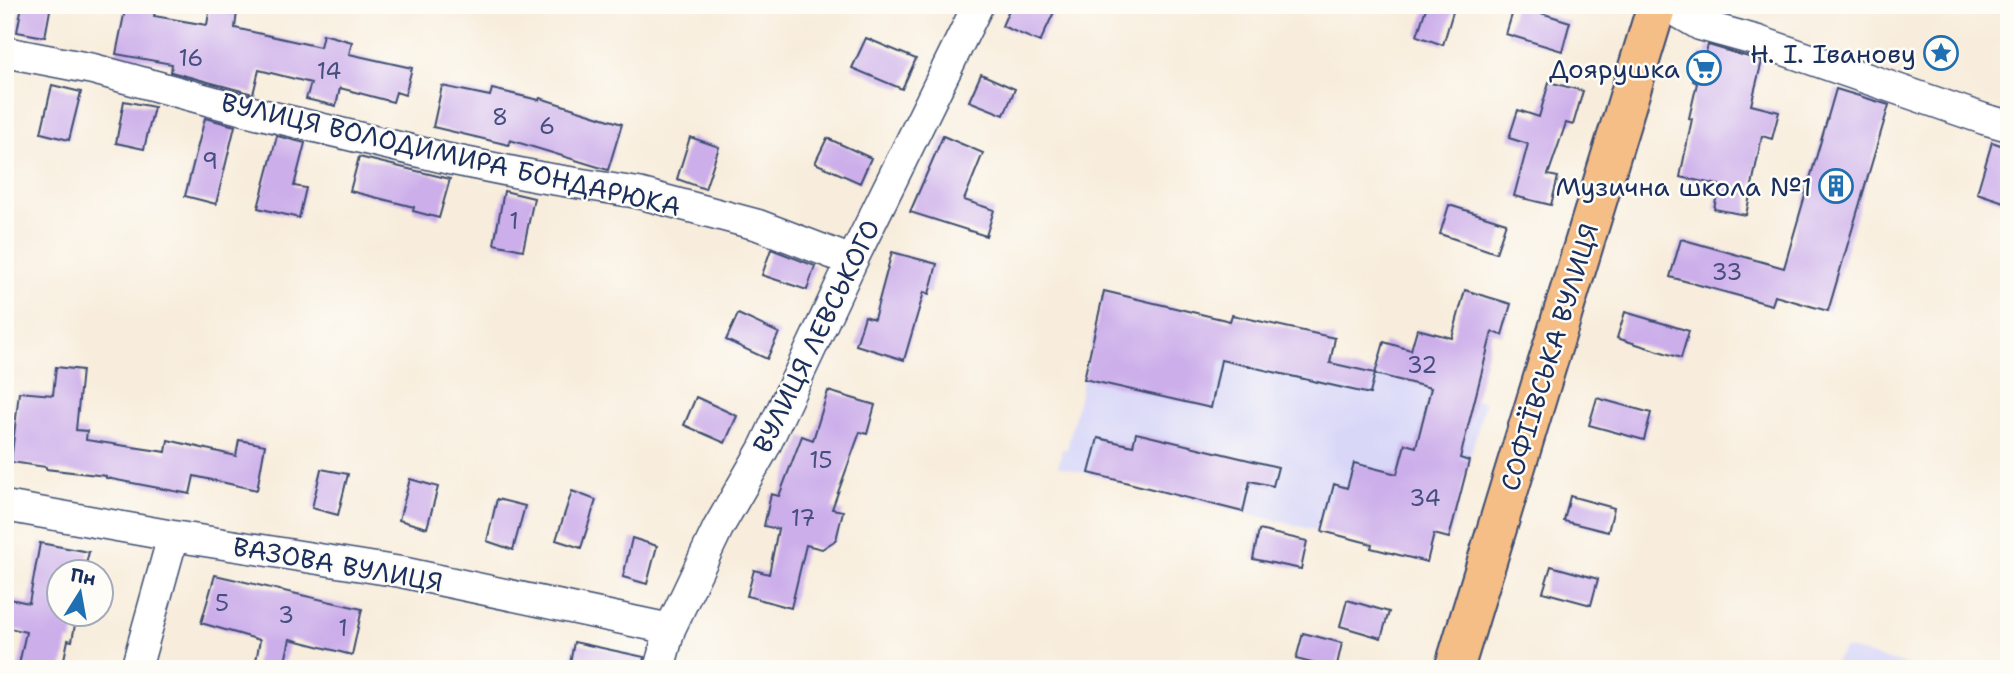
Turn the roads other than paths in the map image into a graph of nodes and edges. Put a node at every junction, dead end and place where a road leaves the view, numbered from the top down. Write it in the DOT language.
graph roads {
  1 [pos="978,5"];
  2 [pos="1657,5"];
  3 [pos="1666,5"];
  4 [pos="5,52"];
  5 [pos="2009,126"];
  6 [pos="852,261"];
  7 [pos="5,506"];
  8 [pos="173,536"];
  9 [pos="670,629"];
  10 [pos="136,669"];
  11 [pos="659,669"];
  12 [pos="1454,669"];
  1 -- 6 [label="street, ВУЛИЦЯ ЛЕВСЬКОГО"];
  2 -- 12 [label="main road, СОФІЇВСЬКА ВУЛИЦЯ"];
  3 -- 5 [label="street"];
  4 -- 6 [label="street, ВУЛИЦЯ ВОЛОДИМИРА БОНДАРЮКА"];
  6 -- 9 [label="street, ВУЛИЦЯ ЛЕВСЬКОГО"];
  7 -- 8 [label="street, ВАЗОВА ВУЛИЦЯ"];
  8 -- 9 [label="street, ВАЗОВА ВУЛИЦЯ"];
  8 -- 10 [label="street"];
  9 -- 11 [label="street, ВУЛИЦЯ ЛЕВСЬКОГО"];
}
